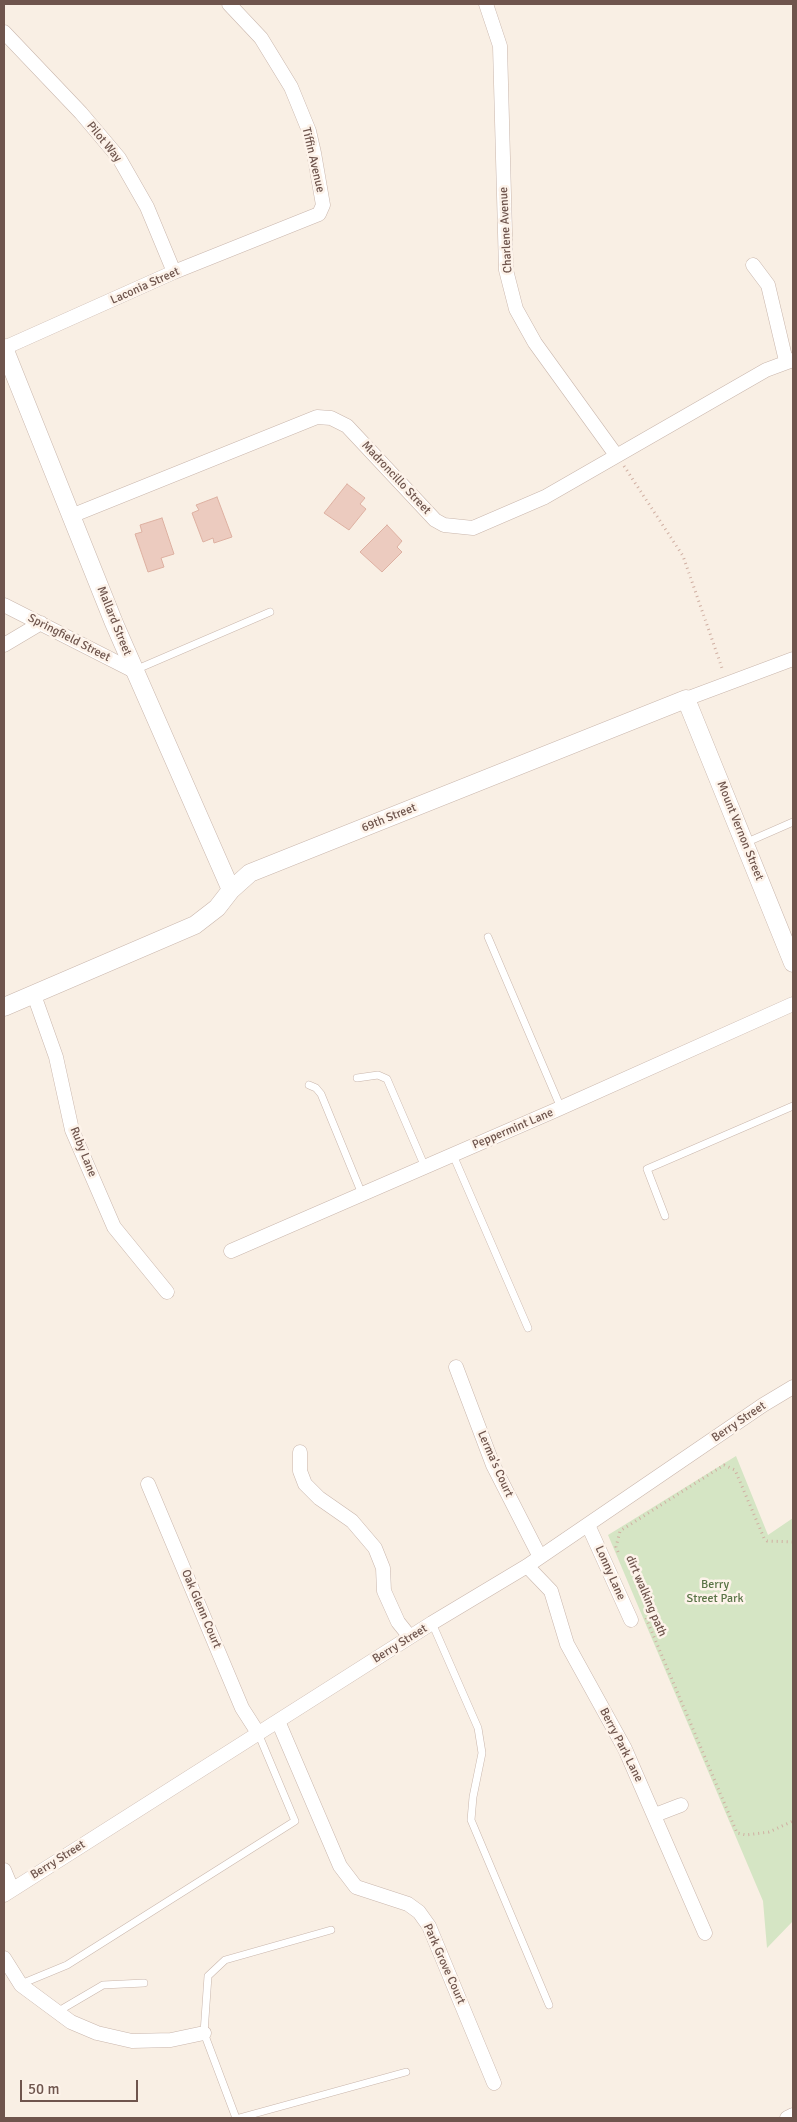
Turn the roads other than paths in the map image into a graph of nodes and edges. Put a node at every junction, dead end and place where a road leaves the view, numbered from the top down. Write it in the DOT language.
graph roads {
  1 [pos="229,4"];
  2 [pos="486,4"];
  3 [pos="4,32"];
  4 [pos="288,227"];
  5 [pos="753,265"];
  6 [pos="174,272"];
  7 [pos="4,348"];
  8 [pos="790,361"];
  9 [pos="616,456"];
  10 [pos="71,516"];
  11 [pos="4,605"];
  12 [pos="270,612"];
  13 [pos="41,623"];
  14 [pos="4,645"];
  15 [pos="793,659"];
  16 [pos="134,671"];
  17 [pos="686,699"];
  18 [pos="793,822"];
  19 [pos="744,843"];
  20 [pos="231,890"];
  21 [pos="488,937"];
  22 [pos="793,963"];
  23 [pos="34,995"];
  24 [pos="793,1004"];
  25 [pos="4,1007"];
  26 [pos="357,1078"];
  27 [pos="309,1085"];
  28 [pos="793,1106"];
  29 [pos="561,1108"];
  30 [pos="454,1155"];
  31 [pos="425,1167"];
  32 [pos="362,1194"];
  33 [pos="666,1216"];
  34 [pos="231,1251"];
  35 [pos="167,1292"];
  36 [pos="528,1328"];
  37 [pos="456,1367"];
  38 [pos="793,1387"];
  39 [pos="300,1452"];
  40 [pos="148,1484"];
  41 [pos="588,1526"];
  42 [pos="540,1557"];
  43 [pos="527,1566"];
  44 [pos="631,1620"];
  45 [pos="432,1623"];
  46 [pos="410,1638"];
  47 [pos="278,1721"];
  48 [pos="258,1733"];
  49 [pos="681,1805"];
  50 [pos="655,1815"];
  51 [pos="4,1870"];
  52 [pos="8,1892"];
  53 [pos="331,1930"];
  54 [pos="705,1933"];
  55 [pos="4,1958"];
  56 [pos="144,1983"];
  57 [pos="21,1985"];
  58 [pos="549,2005"];
  59 [pos="56,2012"];
  60 [pos="204,2033"];
  61 [pos="406,2072"];
  62 [pos="494,2083"];
  63 [pos="793,2115"];
  64 [pos="237,2118"];
  65 [pos="788,2118"];
  1 -- 4 [label="street, Tiffin Avenue"];
  2 -- 9 [label="street, Charlene Avenue"];
  3 -- 6 [label="street, Pilot Way"];
  4 -- 6 [label="street, Laconia Street"];
  5 -- 8 [label="street"];
  6 -- 7 [label="street, Laconia Street"];
  7 -- 10 [label="street, Mallard Street"];
  8 -- 9 [label="street, Madroncillo Street"];
  9 -- 10 [label="street, Madroncillo Street"];
  10 -- 16 [label="street, Mallard Street"];
  11 -- 13 [label="street, Springfield Street"];
  12 -- 16 [label="lane"];
  13 -- 14 [label="street"];
  13 -- 16 [label="street, Springfield Street"];
  15 -- 17 [label="street, 69th Street"];
  16 -- 20 [label="street, Mallard Street"];
  17 -- 19 [label="street, Mount Vernon Street"];
  17 -- 20 [label="street, 69th Street"];
  18 -- 19 [label="lane"];
  19 -- 22 [label="street, Mount Vernon Street"];
  20 -- 23 [label="street, 69th Street"];
  21 -- 29 [label="lane"];
  23 -- 25 [label="street, 69th Street"];
  23 -- 35 [label="street, Ruby Lane"];
  24 -- 29 [label="street, Peppermint Lane"];
  26 -- 31 [label="lane"];
  27 -- 32 [label="lane"];
  28 -- 33 [label="lane"];
  29 -- 30 [label="street, Peppermint Lane"];
  30 -- 31 [label="street, Peppermint Lane"];
  30 -- 36 [label="lane"];
  31 -- 32 [label="street, Peppermint Lane"];
  32 -- 34 [label="street, Peppermint Lane"];
  37 -- 42 [label="street, Lerma's Court"];
  38 -- 41 [label="street, Berry Street"];
  39 -- 46 [label="street"];
  40 -- 48 [label="street, Oak Glenn Court"];
  41 -- 42 [label="street, Berry Street"];
  41 -- 44 [label="street, Lonny Lane"];
  42 -- 43 [label="street, Berry Street"];
  43 -- 45 [label="street, Berry Street"];
  43 -- 50 [label="street, Berry Park Lane"];
  45 -- 46 [label="street, Berry Street"];
  45 -- 58 [label="lane"];
  46 -- 47 [label="street, Berry Street"];
  47 -- 48 [label="street, Berry Street"];
  47 -- 62 [label="street, Park Grove Court"];
  48 -- 52 [label="street, Berry Street"];
  48 -- 57 [label="lane"];
  49 -- 50 [label="street"];
  50 -- 54 [label="street, Berry Park Lane"];
  51 -- 52 [label="street"];
  53 -- 60 [label="lane"];
  55 -- 57 [label="street"];
  56 -- 59 [label="lane"];
  57 -- 59 [label="street"];
  59 -- 60 [label="street"];
  60 -- 64 [label="lane"];
  61 -- 64 [label="lane"];
  63 -- 65 [label="street"];
}
